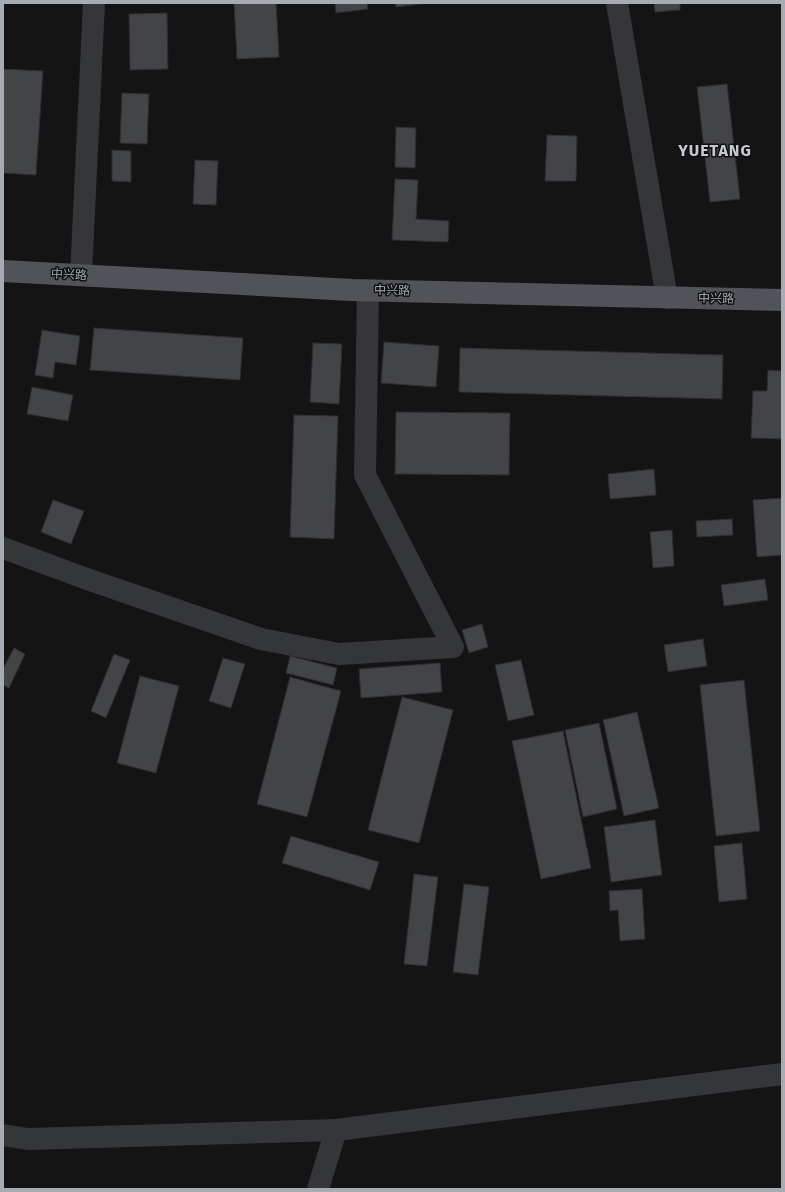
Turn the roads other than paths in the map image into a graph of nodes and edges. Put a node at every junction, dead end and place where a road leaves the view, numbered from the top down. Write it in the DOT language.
graph roads {
  1 [pos="94,3"];
  2 [pos="617,3"];
  3 [pos="3,271"];
  4 [pos="81,276"];
  5 [pos="368,290"];
  6 [pos="667,298"];
  7 [pos="782,300"];
  8 [pos="3,548"];
  9 [pos="782,1074"];
  10 [pos="336,1130"];
  11 [pos="3,1135"];
  12 [pos="318,1189"];
  1 -- 4 [label="street"];
  2 -- 6 [label="street"];
  3 -- 4 [label="main road, 中兴路"];
  4 -- 5 [label="main road, 中兴路"];
  5 -- 6 [label="main road, 中兴路"];
  5 -- 8 [label="street"];
  6 -- 7 [label="main road, 中兴路"];
  9 -- 10 [label="street"];
  10 -- 11 [label="street"];
  10 -- 12 [label="street"];
}
